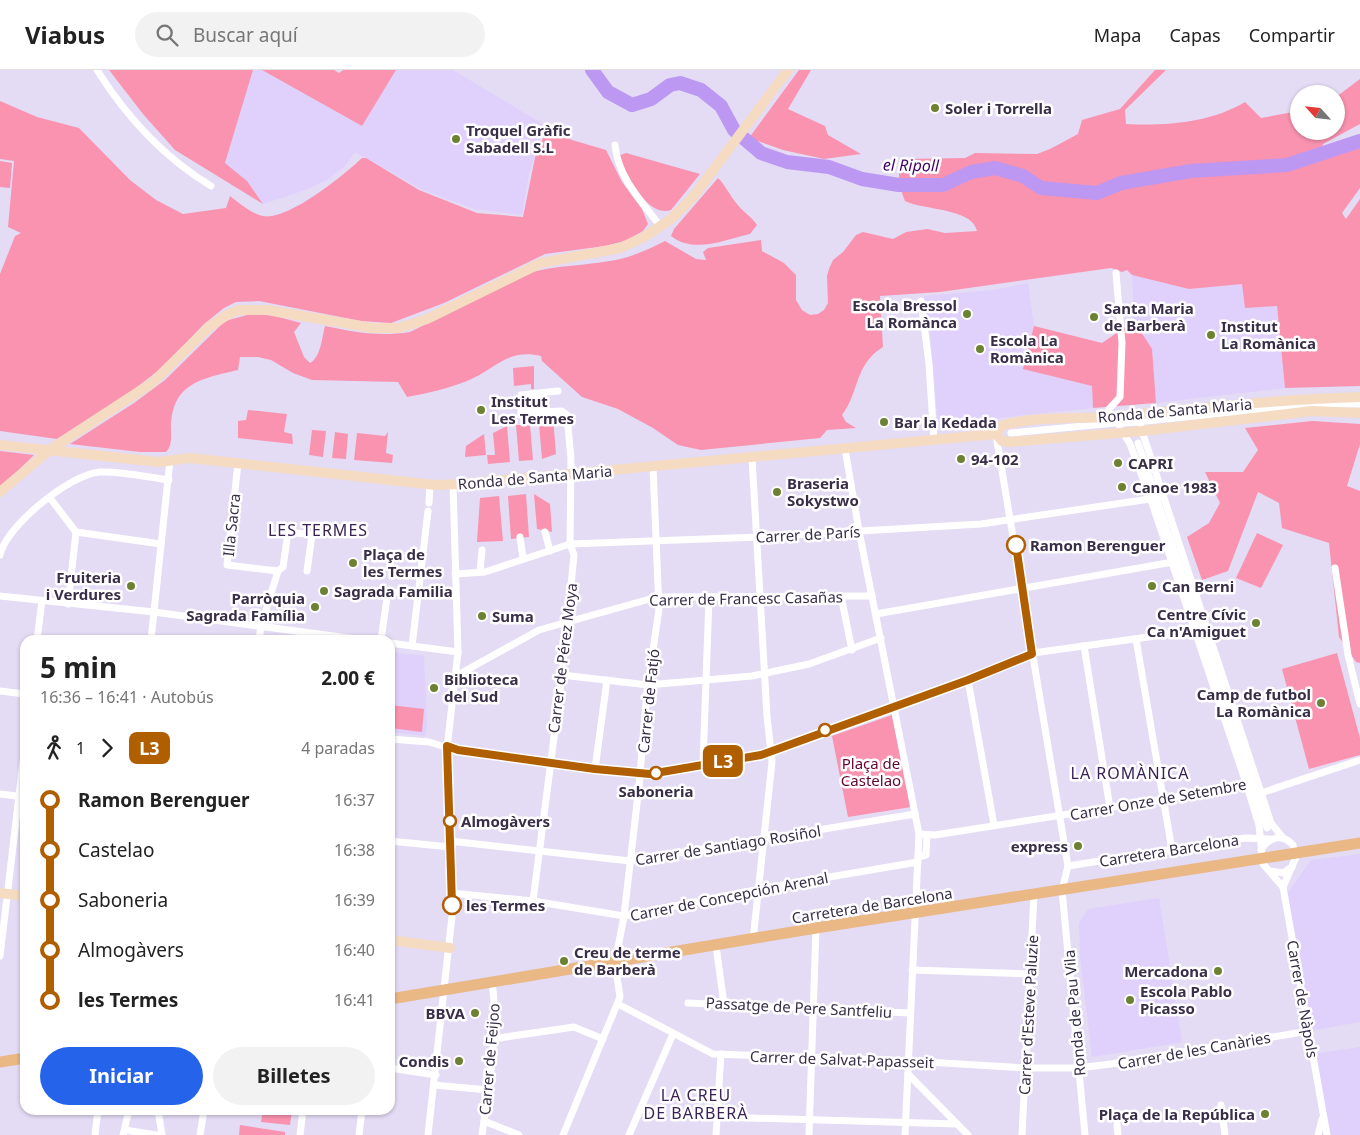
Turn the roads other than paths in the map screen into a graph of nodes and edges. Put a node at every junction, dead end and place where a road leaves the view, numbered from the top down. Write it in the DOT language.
graph roads {
  1 [pos="97,70"];
  2 [pos="788,70"];
  3 [pos="614,145"];
  4 [pos="212,186"];
  5 [pos="661,227"];
  6 [pos="1116,273"];
  7 [pos="921,301"];
  8 [pos="558,391"];
  9 [pos="1360,397"];
  10 [pos="1360,404"];
  11 [pos="1110,409"];
  12 [pos="1360,413"];
  13 [pos="1141,422"];
  14 [pos="1120,423"];
  15 [pos="1010,432"];
  16 [pos="996,434"];
  17 [pos="934,441"];
  18 [pos="1138,444"];
  19 [pos="0,445"];
  20 [pos="845,449"];
  21 [pos="752,458"];
  22 [pos="170,460"];
  23 [pos="238,463"];
  24 [pos="653,467"];
  25 [pos="570,475"];
  26 [pos="169,480"];
  27 [pos="430,484"];
  28 [pos="453,484"];
  29 [pos="0,492"];
  30 [pos="50,498"];
  31 [pos="1157,499"];
  32 [pos="430,503"];
  33 [pos="428,511"];
  34 [pos="1012,520"];
  35 [pos="859,531"];
  36 [pos="76,532"];
  37 [pos="545,532"];
  38 [pos="520,536"];
  39 [pos="759,537"];
  40 [pos="657,540"];
  41 [pos="162,544"];
  42 [pos="570,544"];
  43 [pos="482,550"];
  44 [pos="550,551"];
  45 [pos="0,555"];
  46 [pos="523,558"];
  47 [pos="1177,561"];
  48 [pos="1335,568"];
  49 [pos="278,571"];
  50 [pos="307,571"];
  51 [pos="480,572"];
  52 [pos="455,574"];
  53 [pos="1023,588"];
  54 [pos="418,594"];
  55 [pos="0,596"];
  56 [pos="841,596"];
  57 [pos="872,596"];
  58 [pos="657,597"];
  59 [pos="709,597"];
  60 [pos="762,597"];
  61 [pos="42,601"];
  62 [pos="68,604"];
  63 [pos="154,612"];
  64 [pos="876,614"];
  65 [pos="568,622"];
  66 [pos="261,626"];
  67 [pos="1200,630"];
  68 [pos="38,635"];
  69 [pos="152,635"];
  70 [pos="260,635"];
  71 [pos="316,635"];
  72 [pos="382,635"];
  73 [pos="881,638"];
  74 [pos="1136,639"];
  75 [pos="395,644"];
  76 [pos="412,646"];
  77 [pos="1084,646"];
  78 [pos="852,650"];
  79 [pos="458,652"];
  80 [pos="1032,654"];
  81 [pos="765,672"];
  82 [pos="562,675"];
  83 [pos="456,676"];
  84 [pos="607,680"];
  85 [pos="706,680"];
  86 [pos="968,680"];
  87 [pos="1357,683"];
  88 [pos="648,684"];
  89 [pos="0,691"];
  90 [pos="20,693"];
  91 [pos="1360,704"];
  92 [pos="894,705"];
  93 [pos="395,740"];
  94 [pos="447,746"];
  95 [pos="771,751"];
  96 [pos="1360,760"];
  97 [pos="550,762"];
  98 [pos="703,764"];
  99 [pos="595,769"];
  100 [pos="640,773"];
  101 [pos="1252,783"];
  102 [pos="1261,793"];
  103 [pos="0,794"];
  104 [pos="20,796"];
  105 [pos="1164,798"];
  106 [pos="20,807"];
  107 [pos="1110,808"];
  108 [pos="915,814"];
  109 [pos="1059,816"];
  110 [pos="1259,824"];
  111 [pos="994,825"];
  112 [pos="1269,825"];
  113 [pos="919,834"];
  114 [pos="927,835"];
  115 [pos="1283,838"];
  116 [pos="1260,839"];
  117 [pos="395,840"];
  118 [pos="765,840"];
  119 [pos="1270,840"];
  120 [pos="1360,843"];
  121 [pos="450,844"];
  122 [pos="1172,850"];
  123 [pos="539,852"];
  124 [pos="1296,854"];
  125 [pos="1261,855"];
  126 [pos="918,860"];
  127 [pos="630,861"];
  128 [pos="1068,866"];
  129 [pos="1292,867"];
  130 [pos="1268,870"];
  131 [pos="1283,887"];
  132 [pos="759,889"];
  133 [pos="1062,890"];
  134 [pos="451,893"];
  135 [pos="4,894"];
  136 [pos="1034,894"];
  137 [pos="20,896"];
  138 [pos="533,900"];
  139 [pos="914,914"];
  140 [pos="624,916"];
  141 [pos="816,928"];
  142 [pos="753,940"];
  143 [pos="395,941"];
  144 [pos="716,946"];
  145 [pos="450,948"];
  146 [pos="0,956"];
  147 [pos="615,962"];
  148 [pos="912,970"];
  149 [pos="1030,974"];
  150 [pos="492,982"];
  151 [pos="444,991"];
  152 [pos="395,998"];
  153 [pos="688,1003"];
  154 [pos="618,1004"];
  155 [pos="724,1004"];
  156 [pos="814,1008"];
  157 [pos="910,1012"];
  158 [pos="1309,1031"];
  159 [pos="672,1034"];
  160 [pos="492,1039"];
  161 [pos="603,1039"];
  162 [pos="721,1054"];
  163 [pos="812,1058"];
  164 [pos="20,1059"];
  165 [pos="910,1061"];
  166 [pos="0,1062"];
  167 [pos="1025,1068"];
  168 [pos="1078,1068"];
  169 [pos="395,1069"];
  170 [pos="908,1074"];
  171 [pos="436,1075"];
  172 [pos="434,1085"];
  173 [pos="488,1090"];
  174 [pos="1221,1105"];
  175 [pos="1323,1111"];
  176 [pos="97,1115"];
  177 [pos="128,1115"];
  178 [pos="159,1115"];
  179 [pos="203,1115"];
  180 [pos="302,1115"];
  181 [pos="361,1115"];
  182 [pos="716,1117"];
  183 [pos="484,1121"];
  184 [pos="810,1122"];
  185 [pos="906,1124"];
  186 [pos="956,1124"];
  187 [pos="1117,1125"];
  188 [pos="124,1132"];
  189 [pos="95,1135"];
  190 [pos="156,1135"];
  191 [pos="162,1135"];
  192 [pos="200,1135"];
  193 [pos="300,1135"];
  194 [pos="359,1135"];
  195 [pos="428,1135"];
  196 [pos="482,1135"];
  197 [pos="519,1135"];
  198 [pos="563,1135"];
  199 [pos="629,1135"];
  200 [pos="716,1135"];
  201 [pos="809,1135"];
  202 [pos="905,1135"];
  203 [pos="968,1135"];
  204 [pos="1022,1135"];
  205 [pos="1085,1135"];
  206 [pos="1118,1135"];
  207 [pos="1225,1135"];
  208 [pos="1318,1135"];
  209 [pos="1327,1135"];
  1 -- 4 [label="street"];
  2 -- 5 [label="street"];
  3 -- 5 [label="street"];
  5 -- 29 [label="street"];
  6 -- 11 [label="street"];
  7 -- 17 [label="street"];
  8 -- 25 [label="street, Carrer de Pérez Moya"];
  9 -- 13 [label="street, Ronda de Santa Maria"];
  10 -- 13 [label="street, Ronda de Santa Maria"];
  12 -- 13 [label="street, Ronda de Santa Maria"];
  13 -- 14 [label="street, Ronda de Santa Maria"];
  13 -- 14 [label="street, Ronda de Santa Maria"];
  13 -- 31 [label="street"];
  14 -- 15 [label="street"];
  14 -- 16 [label="street, Ronda de Santa Maria"];
  14 -- 16 [label="street, Ronda de Santa Maria"];
  14 -- 31 [label="street"];
  16 -- 17 [label="street, Ronda de Santa Maria"];
  16 -- 34 [label="street"];
  17 -- 20 [label="street, Ronda de Santa Maria"];
  18 -- 31 [label="street"];
  19 -- 22 [label="street, Ronda de Santa Maria"];
  20 -- 21 [label="street, Ronda de Santa Maria"];
  20 -- 35 [label="street"];
  21 -- 24 [label="street, Ronda de Santa Maria"];
  21 -- 39 [label="street"];
  22 -- 23 [label="street, Ronda de Santa Maria"];
  22 -- 26 [label="street"];
  23 -- 27 [label="street, Ronda de Santa Maria"];
  23 -- 49 [label="street, Illa Sacra"];
  24 -- 25 [label="street, Ronda de Santa Maria"];
  24 -- 40 [label="street, Carrer de Fatjó"];
  25 -- 28 [label="street, Ronda de Santa Maria"];
  25 -- 42 [label="street, Carrer de Pérez Moya"];
  26 -- 30 [label="street"];
  26 -- 41 [label="street"];
  27 -- 28 [label="street, Ronda de Santa Maria"];
  27 -- 32 [label="street"];
  28 -- 52 [label="street"];
  30 -- 36 [label="street"];
  30 -- 45 [label="street"];
  31 -- 34 [label="street, Carrer de París"];
  31 -- 47 [label="street"];
  31 -- 47 [label="street"];
  33 -- 54 [label="street"];
  34 -- 35 [label="street, Carrer de París"];
  34 -- 53 [label="street"];
  35 -- 39 [label="street, Carrer de París"];
  35 -- 57 [label="street"];
  36 -- 41 [label="street"];
  36 -- 62 [label="street"];
  37 -- 44 [label="street"];
  38 -- 46 [label="street"];
  39 -- 40 [label="street, Carrer de París"];
  39 -- 60 [label="street"];
  40 -- 42 [label="street, Carrer de París"];
  40 -- 58 [label="street, Carrer de Fatjó"];
  41 -- 63 [label="street"];
  42 -- 44 [label="street, Carrer de París"];
  42 -- 65 [label="street, Carrer de Pérez Moya"];
  43 -- 51 [label="street"];
  44 -- 46 [label="street, Carrer de París"];
  46 -- 51 [label="street, Carrer de París"];
  47 -- 53 [label="street"];
  47 -- 67 [label="street"];
  47 -- 67 [label="street"];
  48 -- 87 [label="street"];
  49 -- 50 [label="street"];
  49 -- 66 [label="street"];
  51 -- 52 [label="street, Carrer de París"];
  52 -- 79 [label="street"];
  53 -- 64 [label="street"];
  53 -- 80 [label="street"];
  54 -- 72 [label="street"];
  54 -- 76 [label="street"];
  55 -- 61 [label="street"];
  56 -- 57 [label="street, Carrer de Francesc Casañas"];
  56 -- 60 [label="street, Carrer de Francesc Casañas"];
  56 -- 78 [label="street"];
  57 -- 64 [label="street"];
  58 -- 59 [label="street, Carrer de Francesc Casañas"];
  58 -- 65 [label="street, Carrer de Francesc Casañas"];
  58 -- 88 [label="street, Carrer de Fatjó"];
  59 -- 60 [label="street, Carrer de Francesc Casañas"];
  59 -- 85 [label="street"];
  60 -- 81 [label="street"];
  61 -- 62 [label="street"];
  61 -- 68 [label="street"];
  62 -- 63 [label="street"];
  63 -- 66 [label="street"];
  63 -- 69 [label="street"];
  64 -- 73 [label="street"];
  65 -- 82 [label="street, Carrer de Pérez Moya"];
  65 -- 83 [label="street, Carrer de Francesc Casañas"];
  66 -- 70 [label="street"];
  66 -- 71 [label="street"];
  67 -- 74 [label="street"];
  67 -- 101 [label="street"];
  67 -- 101 [label="street"];
  73 -- 78 [label="street"];
  73 -- 92 [label="street"];
  74 -- 77 [label="street"];
  74 -- 105 [label="street"];
  75 -- 76 [label="street"];
  76 -- 79 [label="street"];
  77 -- 80 [label="street"];
  77 -- 107 [label="street"];
  78 -- 81 [label="street"];
  79 -- 83 [label="street"];
  80 -- 86 [label="street"];
  80 -- 109 [label="street"];
  81 -- 85 [label="street"];
  81 -- 95 [label="street"];
  82 -- 84 [label="street"];
  82 -- 97 [label="street, Carrer de Pérez Moya"];
  83 -- 94 [label="street"];
  84 -- 88 [label="street"];
  84 -- 99 [label="street"];
  85 -- 88 [label="street"];
  85 -- 98 [label="street"];
  86 -- 92 [label="street"];
  86 -- 111 [label="street"];
  87 -- 91 [label="street"];
  88 -- 100 [label="street, Carrer de Fatjó"];
  89 -- 90 [label="street"];
  92 -- 95 [label="street"];
  92 -- 108 [label="street"];
  93 -- 94 [label="street"];
  94 -- 97 [label="street"];
  94 -- 121 [label="street"];
  95 -- 98 [label="street"];
  95 -- 118 [label="street"];
  96 -- 102 [label="street"];
  97 -- 99 [label="street"];
  97 -- 123 [label="street, Carrer de Pérez Moya"];
  98 -- 100 [label="street"];
  99 -- 100 [label="street"];
  100 -- 127 [label="street, Carrer de Fatjó"];
  101 -- 102 [label="street"];
  101 -- 105 [label="street, Carrer Onze de Setembre"];
  101 -- 110 [label="street"];
  101 -- 112 [label="street"];
  102 -- 112 [label="street"];
  103 -- 104 [label="street"];
  105 -- 107 [label="street, Carrer Onze de Setembre"];
  105 -- 122 [label="street"];
  106 -- 135 [label="street"];
  107 -- 109 [label="street, Carrer Onze de Setembre"];
  108 -- 113 [label="street"];
  108 -- 118 [label="street, Carrer de Santiago Rosiñol"];
  109 -- 111 [label="street, Carrer Onze de Setembre"];
  109 -- 128 [label="street"];
  110 -- 112 [label="street"];
  110 -- 116 [label="street"];
  111 -- 114 [label="street, Carrer Onze de Setembre"];
  112 -- 115 [label="street"];
  113 -- 114 [label="street, Carrer Onze de Setembre"];
  113 -- 126 [label="street"];
  114 -- 126 [label="street"];
  115 -- 119 [label="street, Carretera Barcelona"];
  115 -- 124 [label="street"];
  116 -- 119 [label="street, Carretera Barcelona"];
  116 -- 122 [label="street, Carretera Barcelona"];
  116 -- 125 [label="street"];
  117 -- 121 [label="street, Carrer de Santiago Rosiñol"];
  118 -- 127 [label="street, Carrer de Santiago Rosiñol"];
  118 -- 132 [label="street"];
  119 -- 125 [label="street"];
  120 -- 124 [label="main road, Carretera de Barcelona"];
  121 -- 123 [label="street, Carrer de Santiago Rosiñol"];
  121 -- 134 [label="street"];
  122 -- 128 [label="street, Carretera Barcelona"];
  123 -- 127 [label="street, Carrer de Santiago Rosiñol"];
  123 -- 138 [label="street, Carrer de Pérez Moya"];
  124 -- 125 [label="main road, Carretera de Barcelona"];
  124 -- 129 [label="street"];
  125 -- 130 [label="street"];
  125 -- 133 [label="main road, Carretera de Barcelona"];
  126 -- 132 [label="street, Carrer de Concepción Arenal"];
  126 -- 139 [label="street"];
  127 -- 140 [label="street, Carrer de Fatjó"];
  128 -- 133 [label="street, Ronda de Pau Vila"];
  129 -- 130 [label="street"];
  129 -- 131 [label="street"];
  130 -- 131 [label="street"];
  131 -- 158 [label="street, Carrer de Nàpols"];
  132 -- 140 [label="street, Carrer de Concepción Arenal"];
  132 -- 142 [label="street"];
  133 -- 136 [label="main road, Carretera de Barcelona"];
  133 -- 168 [label="street, Ronda de Pau Vila"];
  134 -- 138 [label="street, Carrer de Concepción Arenal"];
  134 -- 145 [label="street"];
  135 -- 137 [label="street"];
  135 -- 146 [label="street"];
  136 -- 139 [label="main road, Carretera de Barcelona"];
  136 -- 149 [label="street, Carrer d'Esteve Paluzie"];
  138 -- 140 [label="street, Carrer de Concepción Arenal"];
  139 -- 141 [label="main road, Carretera de Barcelona"];
  139 -- 148 [label="street"];
  140 -- 147 [label="street, Carrer de Fatjó"];
  141 -- 142 [label="main road, Carretera de Barcelona"];
  141 -- 156 [label="street"];
  142 -- 144 [label="main road, Carretera de Barcelona"];
  143 -- 145 [label="street"];
  144 -- 147 [label="main road, Carretera de Barcelona"];
  144 -- 155 [label="street"];
  145 -- 151 [label="street"];
  147 -- 150 [label="main road, Carretera de Barcelona"];
  147 -- 154 [label="street, Carrer de Fatjó"];
  148 -- 149 [label="street"];
  148 -- 157 [label="street"];
  149 -- 167 [label="street, Carrer d'Esteve Paluzie"];
  150 -- 151 [label="main road, Carretera de Barcelona"];
  150 -- 160 [label="street, Carrer de Feijoo"];
  151 -- 152 [label="main road, Carretera de Barcelona"];
  151 -- 171 [label="street"];
  153 -- 155 [label="street, Passatge de Pere Santfeliu"];
  154 -- 159 [label="street, Carrer de Salvat-Papasseit"];
  154 -- 161 [label="street"];
  155 -- 156 [label="street, Passatge de Pere Santfeliu"];
  156 -- 157 [label="street, Passatge de Pere Santfeliu"];
  156 -- 163 [label="street"];
  157 -- 165 [label="street"];
  158 -- 168 [label="street, Carrer de les Canàries"];
  158 -- 175 [label="street, Carrer de Nàpols"];
  159 -- 162 [label="street, Carrer de Salvat-Papasseit"];
  159 -- 199 [label="street"];
  160 -- 161 [label="street"];
  160 -- 173 [label="street, Carrer de Feijoo"];
  161 -- 198 [label="street"];
  162 -- 163 [label="street, Carrer de Salvat-Papasseit"];
  162 -- 182 [label="street"];
  163 -- 165 [label="street, Carrer de Salvat-Papasseit"];
  163 -- 184 [label="street"];
  164 -- 166 [label="main road"];
  165 -- 167 [label="street, Carrer de Salvat-Papasseit"];
  165 -- 170 [label="street"];
  167 -- 168 [label="street, Carrer de Salvat-Papasseit"];
  167 -- 204 [label="street, Carrer d'Esteve Paluzie"];
  168 -- 205 [label="street, Ronda de Pau Vila"];
  169 -- 171 [label="street"];
  170 -- 185 [label="street"];
  170 -- 186 [label="street"];
  171 -- 172 [label="street"];
  172 -- 173 [label="street"];
  172 -- 195 [label="street"];
  173 -- 183 [label="street, Carrer de Feijoo"];
  174 -- 207 [label="street"];
  175 -- 208 [label="street, Carrer de Nàpols"];
  175 -- 209 [label="street, Carrer de Nàpols"];
  176 -- 189 [label="street"];
  177 -- 188 [label="street"];
  178 -- 191 [label="street"];
  179 -- 192 [label="street"];
  180 -- 193 [label="street"];
  181 -- 194 [label="street"];
  182 -- 184 [label="street"];
  182 -- 200 [label="street"];
  183 -- 196 [label="street, Carrer de Feijoo"];
  183 -- 197 [label="street"];
  184 -- 185 [label="street"];
  184 -- 201 [label="street"];
  185 -- 186 [label="street"];
  185 -- 202 [label="street"];
  186 -- 203 [label="street"];
  187 -- 206 [label="street"];
  188 -- 190 [label="street"];
}
